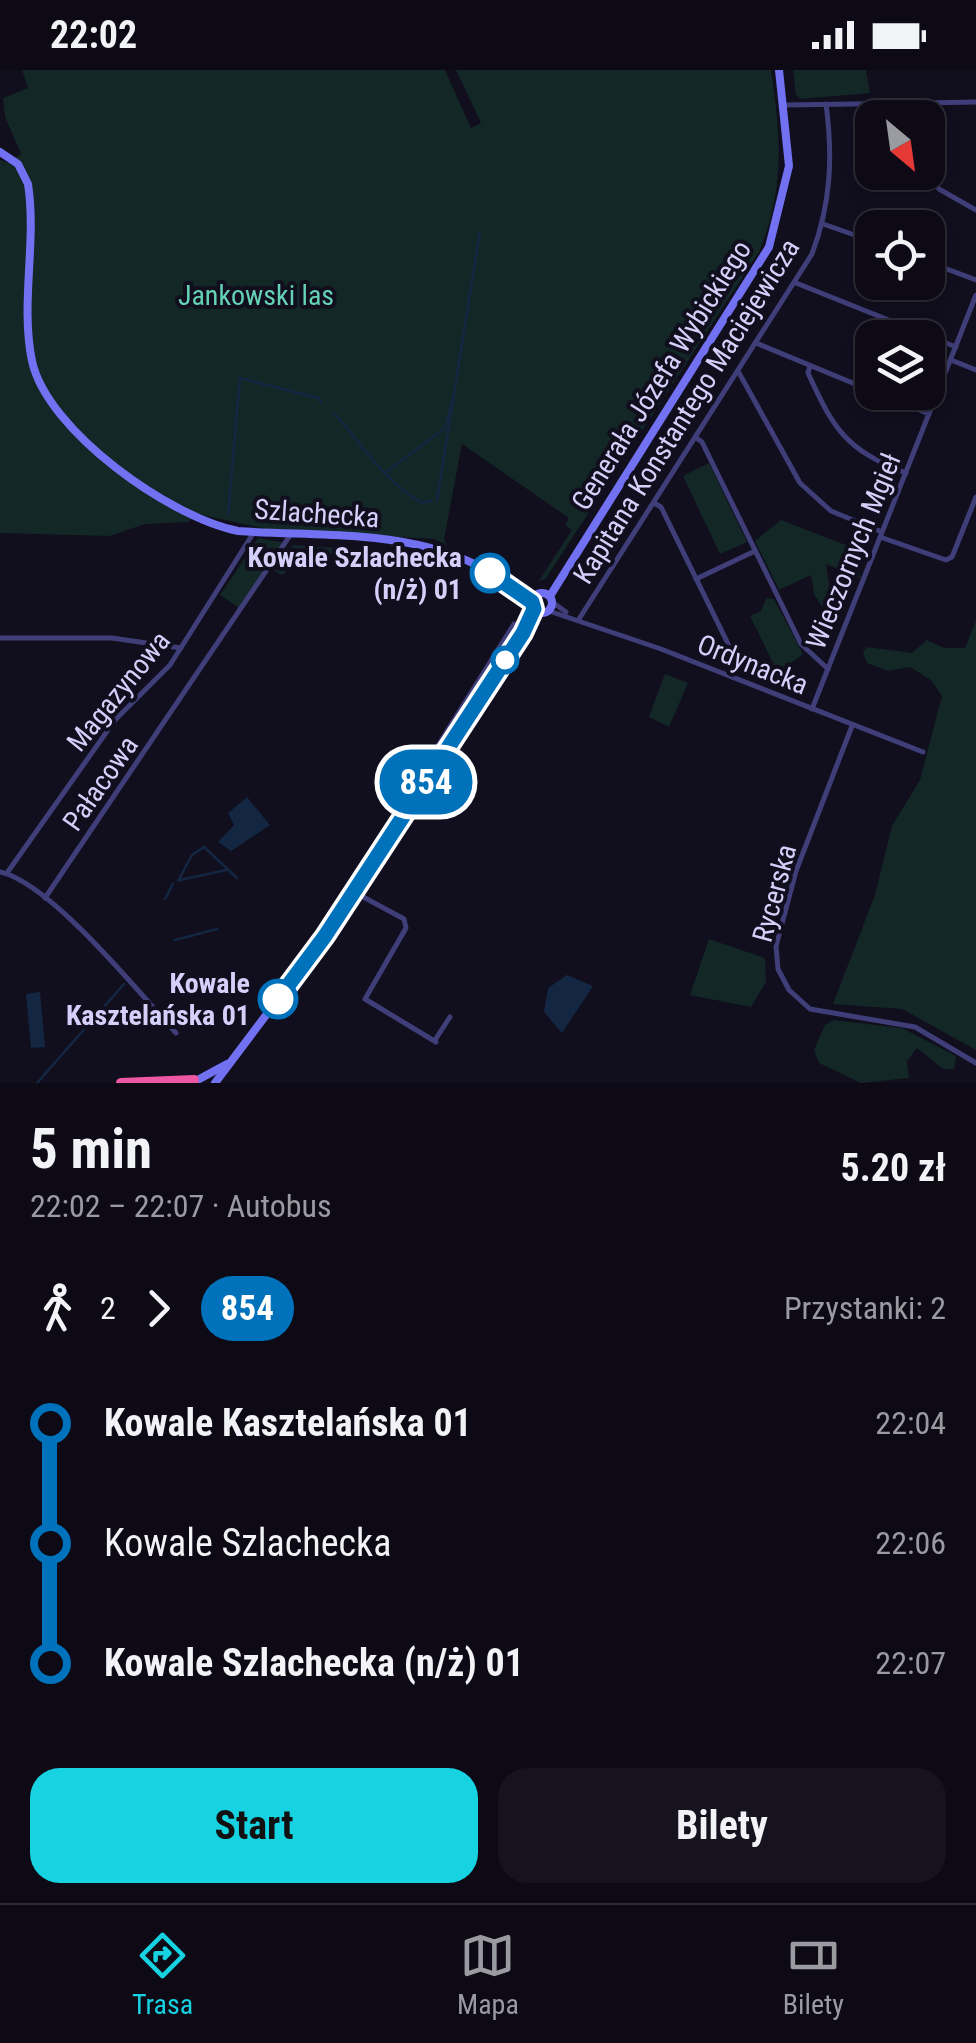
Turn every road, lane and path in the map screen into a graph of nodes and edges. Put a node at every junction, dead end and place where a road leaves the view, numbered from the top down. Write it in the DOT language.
graph roads {
  1 [pos="780,70"];
  2 [pos="976,102"];
  3 [pos="945,103"];
  4 [pos="826,104"];
  5 [pos="855,104"];
  6 [pos="785,105"];
  7 [pos="0,152"];
  8 [pos="940,190"];
  9 [pos="976,210"];
  10 [pos="823,224"];
  11 [pos="855,235"];
  12 [pos="945,268"];
  13 [pos="976,280"];
  14 [pos="796,283"];
  15 [pos="976,295"];
  16 [pos="973,312"];
  17 [pos="756,343"];
  18 [pos="956,347"];
  19 [pos="952,360"];
  20 [pos="810,366"];
  21 [pos="976,370"];
  22 [pos="738,371"];
  23 [pos="855,384"];
  24 [pos="919,410"];
  25 [pos="929,414"];
  26 [pos="695,438"];
  27 [pos="906,474"];
  28 [pos="976,497"];
  29 [pos="654,502"];
  30 [pos="254,532"];
  31 [pos="291,534"];
  32 [pos="881,535"];
  33 [pos="756,551"];
  34 [pos="696,580"];
  35 [pos="542,602"];
  36 [pos="580,619"];
  37 [pos="514,624"];
  38 [pos="523,633"];
  39 [pos="509,634"];
  40 [pos="0,638"];
  41 [pos="181,648"];
  42 [pos="828,669"];
  43 [pos="732,677"];
  44 [pos="812,710"];
  45 [pos="852,726"];
  46 [pos="922,752"];
  47 [pos="440,760"];
  48 [pos="3,872"];
  49 [pos="354,892"];
  50 [pos="44,898"];
  51 [pos="450,1017"];
  52 [pos="176,1033"];
  53 [pos="976,1063"];
  54 [pos="227,1064"];
  55 [pos="196,1080"];
  56 [pos="121,1083"];
  57 [pos="212,1083"];
  1 -- 6 [label="main road, Generała Józefa Wybickiego"];
  2 -- 3 [label="street"];
  4 -- 5 [label="street"];
  4 -- 6 [label="street"];
  4 -- 10 [label="street, Kapitana Konstantego Maciejewicza"];
  6 -- 35 [label="main road, Generała Józefa Wybickiego"];
  7 -- 30 [label="main road, Szlachecka"];
  8 -- 9 [label="street"];
  10 -- 11 [label="street"];
  10 -- 14 [label="street, Kapitana Konstantego Maciejewicza"];
  12 -- 13 [label="street"];
  14 -- 17 [label="street, Kapitana Konstantego Maciejewicza"];
  14 -- 18 [label="street"];
  15 -- 16 [label="street, Wieczornych Mgieł"];
  16 -- 18 [label="street, Wieczornych Mgieł"];
  17 -- 20 [label="street"];
  17 -- 22 [label="street, Kapitana Konstantego Maciejewicza"];
  18 -- 19 [label="street, Wieczornych Mgieł"];
  19 -- 21 [label="street"];
  19 -- 25 [label="street, Wieczornych Mgieł"];
  20 -- 23 [label="street"];
  20 -- 27 [label="street"];
  22 -- 26 [label="street, Kapitana Konstantego Maciejewicza"];
  22 -- 32 [label="street"];
  24 -- 25 [label="street"];
  25 -- 27 [label="street, Wieczornych Mgieł"];
  26 -- 29 [label="street, Kapitana Konstantego Maciejewicza"];
  26 -- 33 [label="street"];
  27 -- 32 [label="street, Wieczornych Mgieł"];
  28 -- 32 [label="street"];
  29 -- 34 [label="street"];
  29 -- 36 [label="street, Kapitana Konstantego Maciejewicza"];
  30 -- 31 [label="main road, Szlachecka"];
  30 -- 41 [label="street, Magazynowa"];
  31 -- 35 [label="main road, Szlachecka"];
  31 -- 50 [label="street, Pałacowa"];
  32 -- 42 [label="street, Wieczornych Mgieł"];
  33 -- 34 [label="street"];
  33 -- 42 [label="street"];
  34 -- 43 [label="street"];
  35 -- 36 [label="street, Ordynacka"];
  35 -- 38 [label="main road, Generała Józefa Wybickiego"];
  36 -- 43 [label="street, Ordynacka"];
  37 -- 39 [label="street"];
  38 -- 39 [label="street"];
  38 -- 47 [label="main road, Generała Józefa Wybickiego"];
  39 -- 47 [label="street"];
  40 -- 41 [label="street"];
  41 -- 48 [label="street, Magazynowa"];
  42 -- 44 [label="street, Wieczornych Mgieł"];
  43 -- 44 [label="street, Ordynacka"];
  44 -- 45 [label="street, Ordynacka"];
  45 -- 46 [label="street, Ordynacka"];
  45 -- 53 [label="street, Rycerska"];
  47 -- 49 [label="main road, Generała Józefa Wybickiego"];
  48 -- 50 [label="street, Magazynowa"];
  49 -- 51 [label="street"];
  49 -- 54 [label="main road, Generała Józefa Wybickiego"];
  50 -- 52 [label="street"];
  54 -- 55 [label="main road"];
  54 -- 57 [label="main road, Generała Józefa Wybickiego"];
  55 -- 56 [label="highway"];
  55 -- 57 [label="main road"];
}
